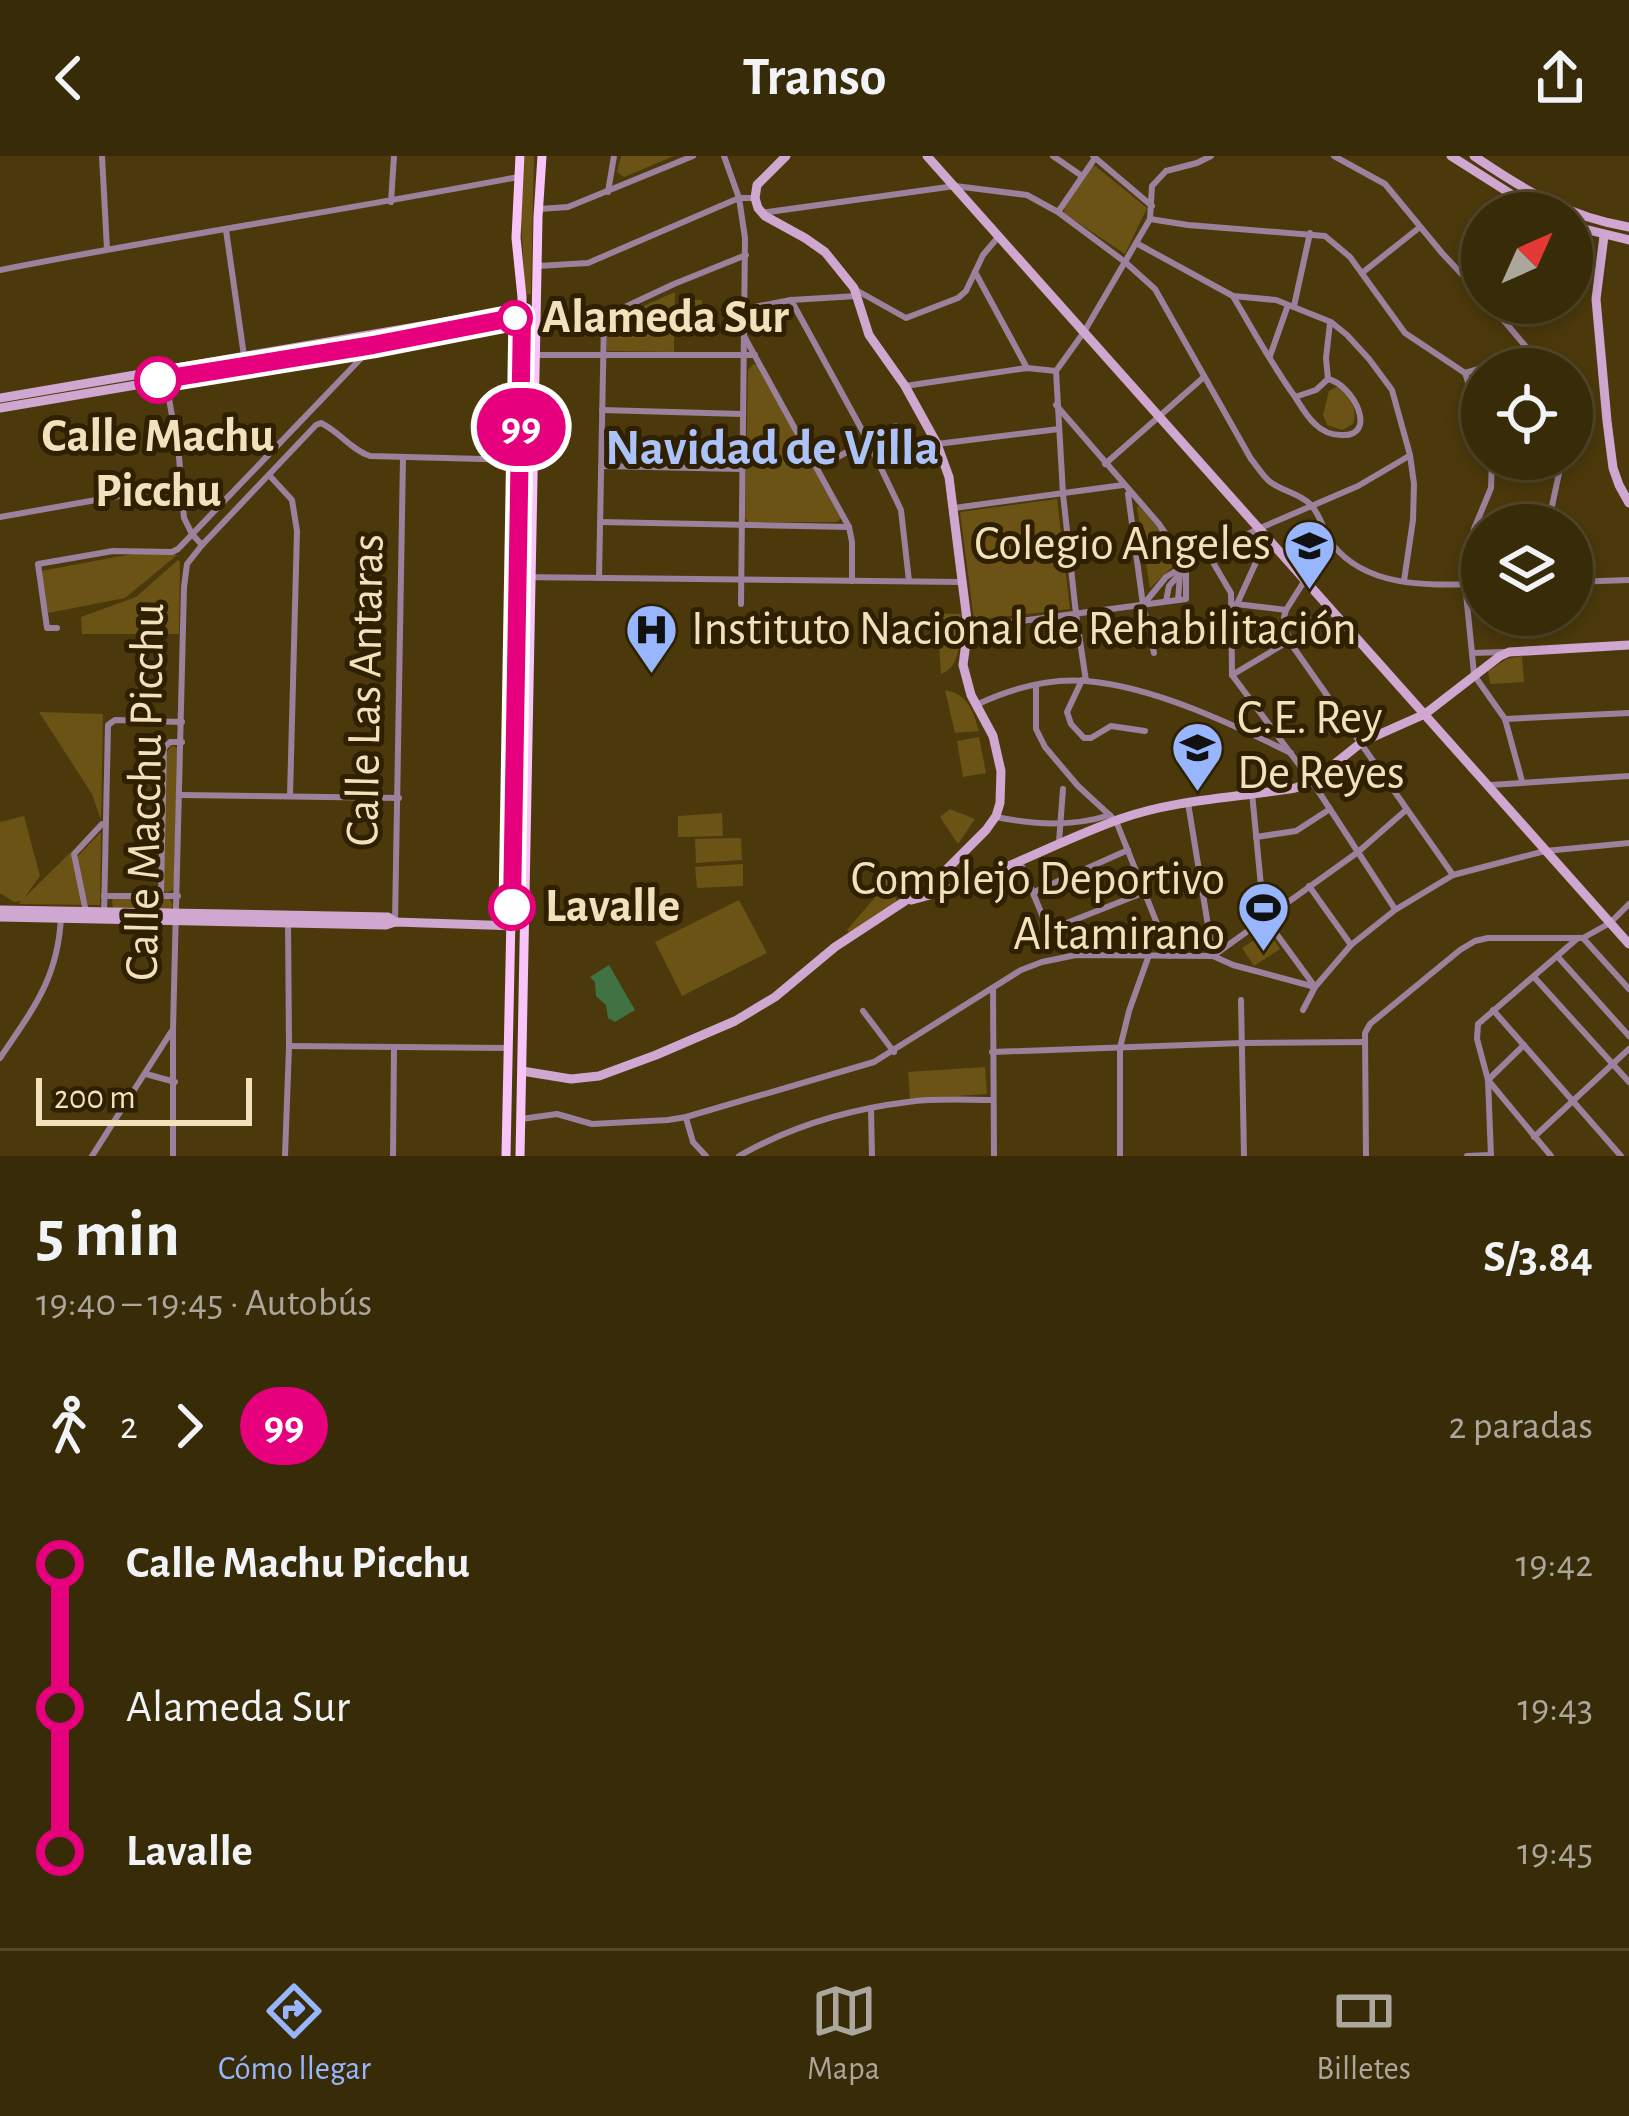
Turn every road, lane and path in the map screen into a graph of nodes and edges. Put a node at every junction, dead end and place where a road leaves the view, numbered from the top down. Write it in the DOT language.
graph roads {
  1 [pos="102,156"];
  2 [pos="394,156"];
  3 [pos="520,156"];
  4 [pos="542,156"];
  5 [pos="614,156"];
  6 [pos="693,156"];
  7 [pos="724,156"];
  8 [pos="786,156"];
  9 [pos="1054,156"];
  10 [pos="1211,156"];
  11 [pos="1334,156"];
  12 [pos="1450,156"];
  13 [pos="1474,156"];
  14 [pos="933,158"];
  15 [pos="1093,158"];
  16 [pos="1082,176"];
  17 [pos="518,177"];
  18 [pos="955,186"];
  19 [pos="608,192"];
  20 [pos="1507,192"];
  21 [pos="739,198"];
  22 [pos="755,198"];
  23 [pos="391,202"];
  24 [pos="1152,206"];
  25 [pos="539,209"];
  26 [pos="1058,212"];
  27 [pos="761,213"];
  28 [pos="1150,219"];
  29 [pos="1420,227"];
  30 [pos="1629,227"];
  31 [pos="226,230"];
  32 [pos="1310,233"];
  33 [pos="1593,233"];
  34 [pos="999,236"];
  35 [pos="1604,236"];
  36 [pos="1629,240"];
  37 [pos="1136,243"];
  38 [pos="107,248"];
  39 [pos="746,255"];
  40 [pos="1125,262"];
  41 [pos="538,266"];
  42 [pos="0,270"];
  43 [pos="975,272"];
  44 [pos="1461,273"];
  45 [pos="1361,274"];
  46 [pos="856,292"];
  47 [pos="1233,296"];
  48 [pos="791,300"];
  49 [pos="1291,306"];
  50 [pos="745,309"];
  51 [pos="537,311"];
  52 [pos="522,312"];
  53 [pos="1330,322"];
  54 [pos="1507,324"];
  55 [pos="1084,332"];
  56 [pos="743,334"];
  57 [pos="373,345"];
  58 [pos="1527,348"];
  59 [pos="536,355"];
  60 [pos="755,355"];
  61 [pos="244,356"];
  62 [pos="602,356"];
  63 [pos="1270,356"];
  64 [pos="742,357"];
  65 [pos="1027,368"];
  66 [pos="1461,370"];
  67 [pos="1056,371"];
  68 [pos="165,375"];
  69 [pos="1204,377"];
  70 [pos="1328,379"];
  71 [pos="905,386"];
  72 [pos="1295,397"];
  73 [pos="0,398"];
  74 [pos="1056,405"];
  75 [pos="0,407"];
  76 [pos="602,410"];
  77 [pos="742,414"];
  78 [pos="1158,416"];
  79 [pos="896,427"];
  80 [pos="1059,429"];
  81 [pos="868,441"];
  82 [pos="938,445"];
  83 [pos="1410,455"];
  84 [pos="403,458"];
  85 [pos="520,460"];
  86 [pos="1106,464"];
  87 [pos="601,466"];
  88 [pos="817,468"];
  89 [pos="742,469"];
  90 [pos="268,476"];
  91 [pos="181,485"];
  92 [pos="1126,488"];
  93 [pos="1063,494"];
  94 [pos="1629,503"];
  95 [pos="1311,505"];
  96 [pos="954,508"];
  97 [pos="0,517"];
  98 [pos="600,522"];
  99 [pos="741,524"];
  100 [pos="849,527"];
  101 [pos="1256,530"];
  102 [pos="192,534"];
  103 [pos="1330,541"];
  104 [pos="202,545"];
  105 [pos="1208,554"];
  106 [pos="1186,565"];
  107 [pos="1180,575"];
  108 [pos="518,577"];
  109 [pos="532,577"];
  110 [pos="599,578"];
  111 [pos="1304,578"];
  112 [pos="740,580"];
  113 [pos="1629,580"];
  114 [pos="852,581"];
  115 [pos="1404,581"];
  116 [pos="1593,581"];
  117 [pos="909,582"];
  118 [pos="964,582"];
  119 [pos="1461,584"];
  120 [pos="1182,599"];
  121 [pos="1166,601"];
  122 [pos="741,604"];
  123 [pos="1143,604"];
  124 [pos="1234,604"];
  125 [pos="1286,610"];
  126 [pos="1076,614"];
  127 [pos="57,628"];
  128 [pos="968,628"];
  129 [pos="1471,636"];
  130 [pos="1289,641"];
  131 [pos="1629,645"];
  132 [pos="1509,652"];
  133 [pos="1154,653"];
  134 [pos="1472,653"];
  135 [pos="1232,675"];
  136 [pos="1474,675"];
  137 [pos="1084,681"];
  138 [pos="1036,685"];
  139 [pos="976,704"];
  140 [pos="1629,713"];
  141 [pos="1425,714"];
  142 [pos="1505,719"];
  143 [pos="182,722"];
  144 [pos="1144,731"];
  145 [pos="182,742"];
  146 [pos="1362,742"];
  147 [pos="1291,753"];
  148 [pos="1629,776"];
  149 [pos="1522,781"];
  150 [pos="1312,782"];
  151 [pos="1487,785"];
  152 [pos="1063,789"];
  153 [pos="181,794"];
  154 [pos="1252,794"];
  155 [pos="290,796"];
  156 [pos="399,798"];
  157 [pos="1188,803"];
  158 [pos="1408,808"];
  159 [pos="1330,809"];
  160 [pos="995,817"];
  161 [pos="1113,818"];
  162 [pos="105,824"];
  163 [pos="1061,824"];
  164 [pos="1256,837"];
  165 [pos="1629,843"];
  166 [pos="1058,846"];
  167 [pos="1128,850"];
  168 [pos="1545,851"];
  169 [pos="1358,852"];
  170 [pos="1020,862"];
  171 [pos="1454,875"];
  172 [pos="1309,886"];
  173 [pos="1034,892"];
  174 [pos="1145,892"];
  175 [pos="160,895"];
  176 [pos="104,896"];
  177 [pos="178,896"];
  178 [pos="905,901"];
  179 [pos="1629,904"];
  180 [pos="1395,910"];
  181 [pos="86,912"];
  182 [pos="0,914"];
  183 [pos="61,915"];
  184 [pos="104,916"];
  185 [pos="1264,917"];
  186 [pos="178,918"];
  187 [pos="288,920"];
  188 [pos="394,922"];
  189 [pos="1610,922"];
  190 [pos="512,926"];
  191 [pos="525,927"];
  192 [pos="1048,930"];
  193 [pos="1580,938"];
  194 [pos="1053,941"];
  195 [pos="1629,944"];
  196 [pos="1351,946"];
  197 [pos="1149,955"];
  198 [pos="1171,956"];
  199 [pos="1213,956"];
  200 [pos="1558,957"];
  201 [pos="1534,977"];
  202 [pos="1315,987"];
  203 [pos="993,988"];
  204 [pos="1629,989"];
  205 [pos="1241,1000"];
  206 [pos="1303,1010"];
  207 [pos="1493,1010"];
  208 [pos="863,1011"];
  209 [pos="173,1029"];
  210 [pos="1629,1036"];
  211 [pos="1365,1042"];
  212 [pos="1242,1043"];
  213 [pos="1524,1045"];
  214 [pos="289,1046"];
  215 [pos="394,1047"];
  216 [pos="508,1048"];
  217 [pos="1120,1048"];
  218 [pos="1629,1049"];
  219 [pos="894,1052"];
  220 [pos="992,1052"];
  221 [pos="0,1058"];
  222 [pos="1613,1064"];
  223 [pos="508,1071"];
  224 [pos="522,1071"];
  225 [pos="146,1074"];
  226 [pos="1489,1080"];
  227 [pos="175,1082"];
  228 [pos="1629,1082"];
  229 [pos="993,1100"];
  230 [pos="1573,1101"];
  231 [pos="872,1109"];
  232 [pos="686,1117"];
  233 [pos="521,1119"];
  234 [pos="1534,1137"];
  235 [pos="506,1155"];
  236 [pos="1491,1155"];
  237 [pos="92,1156"];
  238 [pos="173,1156"];
  239 [pos="285,1156"];
  240 [pos="393,1156"];
  241 [pos="521,1156"];
  242 [pos="706,1156"];
  243 [pos="739,1156"];
  244 [pos="872,1156"];
  245 [pos="994,1156"];
  246 [pos="1120,1156"];
  247 [pos="1244,1156"];
  248 [pos="1366,1156"];
  249 [pos="1467,1156"];
  250 [pos="1551,1156"];
  251 [pos="1622,1156"];
  1 -- 38 [label="street"];
  2 -- 23 [label="street"];
  3 -- 17 [label="main road"];
  4 -- 25 [label="main road"];
  5 -- 19 [label="street"];
  6 -- 19 [label="street"];
  7 -- 21 [label="street"];
  8 -- 22 [label="street"];
  9 -- 16 [label="street"];
  10 -- 24 [label="street"];
  11 -- 29 [label="street"];
  12 -- 20 [label="street"];
  13 -- 30 [label="street"];
  14 -- 18 [label="street"];
  15 -- 16 [label="street"];
  15 -- 24 [label="street"];
  16 -- 26 [label="street"];
  17 -- 23 [label="street"];
  17 -- 52 [label="main road"];
  18 -- 26 [label="street"];
  18 -- 27 [label="street"];
  18 -- 34 [label="street"];
  19 -- 25 [label="street"];
  21 -- 22 [label="street"];
  21 -- 39 [label="street"];
  21 -- 41 [label="street"];
  22 -- 27 [label="street"];
  23 -- 31 [label="street"];
  24 -- 28 [label="street"];
  25 -- 41 [label="main road"];
  26 -- 40 [label="street"];
  27 -- 46 [label="street"];
  28 -- 32 [label="street"];
  28 -- 37 [label="street"];
  29 -- 44 [label="street"];
  29 -- 45 [label="street"];
  31 -- 38 [label="street"];
  31 -- 61 [label="street"];
  32 -- 45 [label="street"];
  32 -- 49 [label="street"];
  33 -- 35 [label="street"];
  34 -- 43 [label="street"];
  34 -- 55 [label="street"];
  35 -- 36 [label="street"];
  35 -- 94 [label="street"];
  37 -- 40 [label="street"];
  37 -- 47 [label="street"];
  38 -- 42 [label="street"];
  39 -- 50 [label="street"];
  39 -- 62 [label="street"];
  40 -- 55 [label="street"];
  40 -- 69 [label="street"];
  41 -- 51 [label="main road"];
  43 -- 46 [label="street"];
  43 -- 65 [label="street"];
  45 -- 66 [label="street"];
  46 -- 48 [label="street"];
  46 -- 71 [label="street"];
  47 -- 49 [label="street"];
  47 -- 63 [label="street"];
  48 -- 50 [label="street"];
  48 -- 81 [label="street"];
  49 -- 53 [label="street"];
  49 -- 63 [label="street"];
  50 -- 56 [label="street"];
  51 -- 52 [label="street"];
  51 -- 59 [label="main road"];
  52 -- 57 [label="street"];
  52 -- 61 [label="street"];
  52 -- 85 [label="main road"];
  53 -- 70 [label="street"];
  53 -- 83 [label="street"];
  54 -- 58 [label="street"];
  55 -- 67 [label="street"];
  55 -- 78 [label="street"];
  56 -- 60 [label="street"];
  56 -- 64 [label="street"];
  57 -- 68 [label="street"];
  57 -- 102 [label="street"];
  59 -- 62 [label="street"];
  59 -- 109 [label="main road"];
  60 -- 64 [label="street"];
  60 -- 88 [label="street"];
  61 -- 68 [label="street"];
  62 -- 64 [label="street"];
  62 -- 76 [label="street"];
  63 -- 72 [label="street"];
  64 -- 77 [label="street"];
  65 -- 67 [label="street"];
  65 -- 71 [label="street"];
  67 -- 74 [label="street"];
  68 -- 73 [label="street"];
  68 -- 75 [label="street"];
  68 -- 91 [label="street, Calle Macchu Picchu"];
  69 -- 78 [label="street"];
  69 -- 95 [label="street"];
  70 -- 72 [label="street"];
  70 -- 72 [label="street"];
  71 -- 82 [label="street"];
  74 -- 80 [label="street"];
  74 -- 86 [label="street"];
  76 -- 77 [label="street"];
  76 -- 87 [label="street"];
  77 -- 89 [label="street"];
  78 -- 86 [label="street"];
  78 -- 101 [label="street"];
  79 -- 81 [label="street"];
  80 -- 82 [label="street"];
  80 -- 93 [label="street"];
  81 -- 88 [label="street"];
  81 -- 117 [label="street"];
  82 -- 96 [label="street"];
  83 -- 95 [label="street"];
  83 -- 115 [label="street"];
  84 -- 85 [label="street"];
  84 -- 90 [label="street"];
  84 -- 156 [label="street, Calle Las Antaras"];
  85 -- 108 [label="main road"];
  86 -- 92 [label="street"];
  87 -- 89 [label="street"];
  87 -- 98 [label="street"];
  88 -- 100 [label="street"];
  89 -- 99 [label="street"];
  90 -- 104 [label="street"];
  90 -- 155 [label="street"];
  91 -- 97 [label="street"];
  91 -- 102 [label="street, Calle Macchu Picchu"];
  92 -- 93 [label="street"];
  92 -- 106 [label="street"];
  92 -- 123 [label="street"];
  93 -- 96 [label="street"];
  93 -- 126 [label="street"];
  95 -- 101 [label="street"];
  95 -- 103 [label="street"];
  96 -- 118 [label="street"];
  98 -- 99 [label="street"];
  98 -- 110 [label="street"];
  99 -- 100 [label="street"];
  99 -- 112 [label="street"];
  100 -- 114 [label="street"];
  101 -- 105 [label="street"];
  101 -- 111 [label="street"];
  101 -- 124 [label="street"];
  102 -- 104 [label="street, Calle Macchu Picchu"];
  102 -- 127 [label="street"];
  103 -- 111 [label="street"];
  103 -- 115 [label="street"];
  104 -- 143 [label="street, Calle Macchu Picchu"];
  105 -- 106 [label="street"];
  105 -- 124 [label="street"];
  106 -- 107 [label="street"];
  106 -- 120 [label="street"];
  106 -- 123 [label="street"];
  107 -- 120 [label="street"];
  107 -- 121 [label="street"];
  108 -- 109 [label="street"];
  108 -- 190 [label="main road"];
  109 -- 110 [label="street"];
  109 -- 191 [label="main road"];
  110 -- 112 [label="street"];
  111 -- 125 [label="street"];
  111 -- 141 [label="street"];
  112 -- 114 [label="street"];
  112 -- 122 [label="street"];
  113 -- 116 [label="street"];
  114 -- 117 [label="street"];
  115 -- 119 [label="street"];
  117 -- 118 [label="street"];
  118 -- 128 [label="street"];
  120 -- 121 [label="street"];
  121 -- 123 [label="street"];
  123 -- 126 [label="street"];
  123 -- 133 [label="street"];
  124 -- 125 [label="street"];
  124 -- 135 [label="street"];
  125 -- 130 [label="street"];
  126 -- 128 [label="street"];
  126 -- 137 [label="street"];
  128 -- 139 [label="street"];
  129 -- 134 [label="street"];
  130 -- 135 [label="street"];
  130 -- 146 [label="street"];
  131 -- 132 [label="street"];
  132 -- 134 [label="street"];
  132 -- 136 [label="street"];
  134 -- 136 [label="street"];
  135 -- 147 [label="street"];
  136 -- 141 [label="street"];
  136 -- 142 [label="street"];
  137 -- 138 [label="street"];
  137 -- 144 [label="street"];
  137 -- 147 [label="street"];
  138 -- 139 [label="street"];
  138 -- 161 [label="street"];
  139 -- 160 [label="street"];
  140 -- 142 [label="street"];
  141 -- 146 [label="street"];
  141 -- 151 [label="street"];
  142 -- 149 [label="street"];
  143 -- 145 [label="street, Calle Macchu Picchu"];
  143 -- 162 [label="street"];
  145 -- 153 [label="street, Calle Macchu Picchu"];
  145 -- 175 [label="street"];
  146 -- 150 [label="street"];
  146 -- 158 [label="street"];
  147 -- 150 [label="street"];
  148 -- 149 [label="street"];
  149 -- 151 [label="street"];
  150 -- 154 [label="street"];
  150 -- 159 [label="street"];
  151 -- 168 [label="street"];
  152 -- 163 [label="street"];
  153 -- 155 [label="street"];
  153 -- 177 [label="street, Calle Macchu Picchu"];
  154 -- 157 [label="street"];
  154 -- 164 [label="street"];
  155 -- 156 [label="street"];
  156 -- 188 [label="street, Calle Las Antaras"];
  157 -- 161 [label="street"];
  157 -- 199 [label="street"];
  158 -- 169 [label="street"];
  158 -- 171 [label="street"];
  159 -- 164 [label="street"];
  159 -- 169 [label="street"];
  160 -- 163 [label="street"];
  160 -- 178 [label="street"];
  161 -- 163 [label="street"];
  161 -- 166 [label="street"];
  161 -- 167 [label="street"];
  162 -- 176 [label="street"];
  162 -- 181 [label="street"];
  163 -- 166 [label="street"];
  164 -- 185 [label="street"];
  165 -- 168 [label="street"];
  166 -- 170 [label="street"];
  167 -- 173 [label="street"];
  167 -- 174 [label="street"];
  168 -- 171 [label="street"];
  168 -- 189 [label="street"];
  169 -- 172 [label="street"];
  169 -- 180 [label="street"];
  170 -- 173 [label="street"];
  170 -- 178 [label="street"];
  171 -- 180 [label="street"];
  172 -- 185 [label="street"];
  172 -- 196 [label="street"];
  173 -- 192 [label="street"];
  174 -- 192 [label="street"];
  174 -- 198 [label="street"];
  175 -- 176 [label="street"];
  175 -- 177 [label="street"];
  176 -- 184 [label="street"];
  177 -- 186 [label="street, Calle Macchu Picchu"];
  178 -- 224 [label="street"];
  179 -- 189 [label="street"];
  180 -- 196 [label="street"];
  181 -- 183 [label="street"];
  181 -- 184 [label="street"];
  182 -- 183 [label="street"];
  183 -- 184 [label="street"];
  183 -- 221 [label="street"];
  184 -- 186 [label="street"];
  185 -- 199 [label="street"];
  185 -- 202 [label="street"];
  186 -- 187 [label="street"];
  186 -- 209 [label="street, Calle Macchu Picchu"];
  187 -- 188 [label="street"];
  187 -- 214 [label="street"];
  188 -- 190 [label="street"];
  189 -- 193 [label="street"];
  189 -- 195 [label="street"];
  190 -- 191 [label="street"];
  190 -- 216 [label="main road"];
  191 -- 224 [label="main road"];
  192 -- 194 [label="street"];
  193 -- 200 [label="street"];
  193 -- 204 [label="street"];
  193 -- 211 [label="street"];
  196 -- 202 [label="street"];
  197 -- 198 [label="street"];
  197 -- 203 [label="street"];
  197 -- 217 [label="street"];
  198 -- 199 [label="street"];
  199 -- 202 [label="street"];
  200 -- 201 [label="street"];
  200 -- 210 [label="street"];
  201 -- 207 [label="street"];
  201 -- 222 [label="street"];
  202 -- 206 [label="street"];
  203 -- 219 [label="street"];
  203 -- 220 [label="street"];
  205 -- 212 [label="street"];
  207 -- 213 [label="street"];
  207 -- 226 [label="street"];
  208 -- 219 [label="street"];
  209 -- 225 [label="street"];
  209 -- 227 [label="street, Calle Macchu Picchu"];
  211 -- 212 [label="street"];
  211 -- 248 [label="street"];
  212 -- 217 [label="street"];
  212 -- 247 [label="street"];
  213 -- 226 [label="street"];
  213 -- 230 [label="street"];
  214 -- 215 [label="street"];
  214 -- 239 [label="street"];
  215 -- 216 [label="street"];
  215 -- 240 [label="street"];
  216 -- 223 [label="main road"];
  217 -- 220 [label="street"];
  217 -- 246 [label="street"];
  218 -- 222 [label="street"];
  219 -- 232 [label="street"];
  220 -- 229 [label="street"];
  222 -- 228 [label="street"];
  222 -- 230 [label="street"];
  223 -- 224 [label="street"];
  223 -- 235 [label="main road"];
  224 -- 233 [label="main road"];
  225 -- 227 [label="street"];
  225 -- 237 [label="street"];
  226 -- 234 [label="street"];
  226 -- 236 [label="street"];
  227 -- 238 [label="street, Calle Macchu Picchu"];
  229 -- 231 [label="street"];
  229 -- 245 [label="street"];
  230 -- 234 [label="street"];
  230 -- 251 [label="street"];
  231 -- 243 [label="street"];
  231 -- 244 [label="street"];
  232 -- 233 [label="street"];
  232 -- 242 [label="street"];
  233 -- 241 [label="main road"];
  234 -- 250 [label="street"];
  235 -- 241 [label="street"];
  236 -- 249 [label="street"];
}
